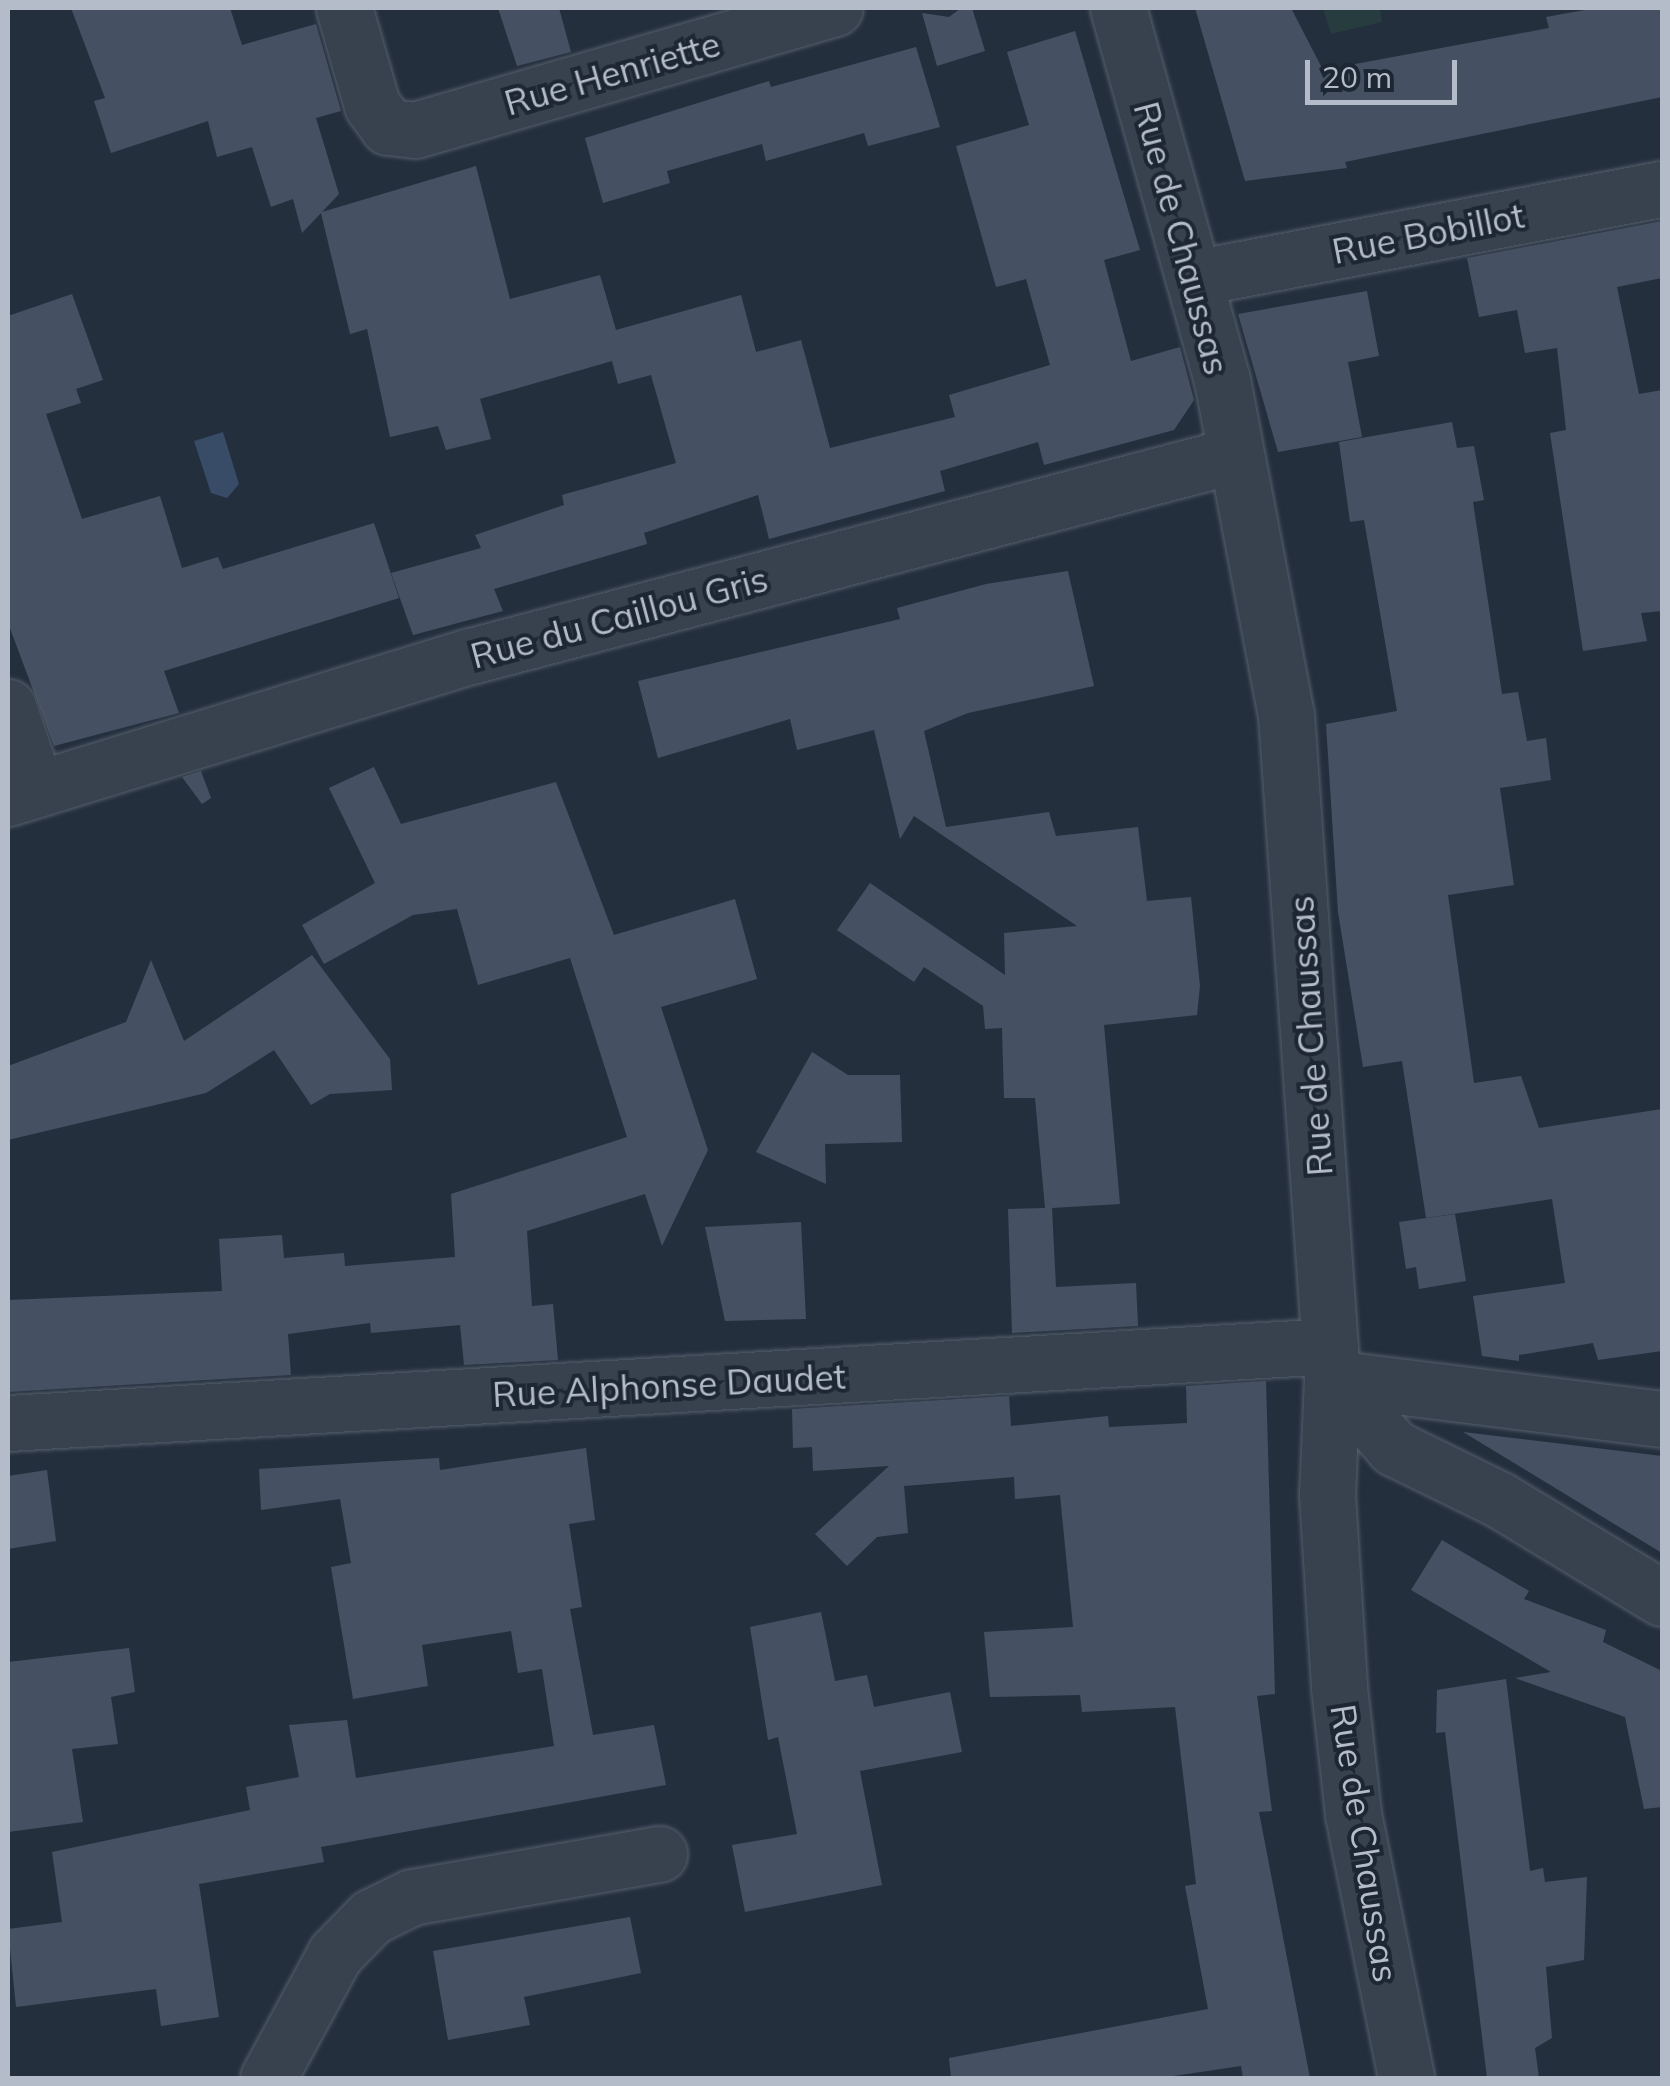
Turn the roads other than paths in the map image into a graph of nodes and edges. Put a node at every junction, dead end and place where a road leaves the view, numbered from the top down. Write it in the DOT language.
graph roads {
  1 [pos="344,8"];
  2 [pos="836,8"];
  3 [pos="1118,8"];
  4 [pos="1662,189"];
  5 [pos="1194,278"];
  6 [pos="1235,454"];
  7 [pos="8,707"];
  8 [pos="22,794"];
  9 [pos="1331,1362"];
  10 [pos="1468,1396"];
  11 [pos="1662,1419"];
  12 [pos="8,1423"];
  13 [pos="1500,1500"];
  14 [pos="1662,1598"];
  15 [pos="659,1854"];
  16 [pos="268,2078"];
  17 [pos="1406,2078"];
  1 -- 2 [label="street, Rue Henriette"];
  3 -- 5 [label="street, Rue de Chaussas"];
  4 -- 5 [label="street, Rue Bobillot"];
  5 -- 6 [label="street, Rue de Chaussas"];
  6 -- 8 [label="street, Rue du Caillou Gris"];
  6 -- 9 [label="street, Rue de Chaussas"];
  7 -- 8 [label="street"];
  9 -- 10 [label="street, Rue Alphonse Daudet"];
  9 -- 12 [label="street, Rue Alphonse Daudet"];
  9 -- 13 [label="street"];
  9 -- 17 [label="street, Rue de Chaussas"];
  10 -- 11 [label="street, Rue Alphonse Daudet"];
  10 -- 13 [label="street"];
  13 -- 14 [label="street"];
  15 -- 16 [label="street"];
}
